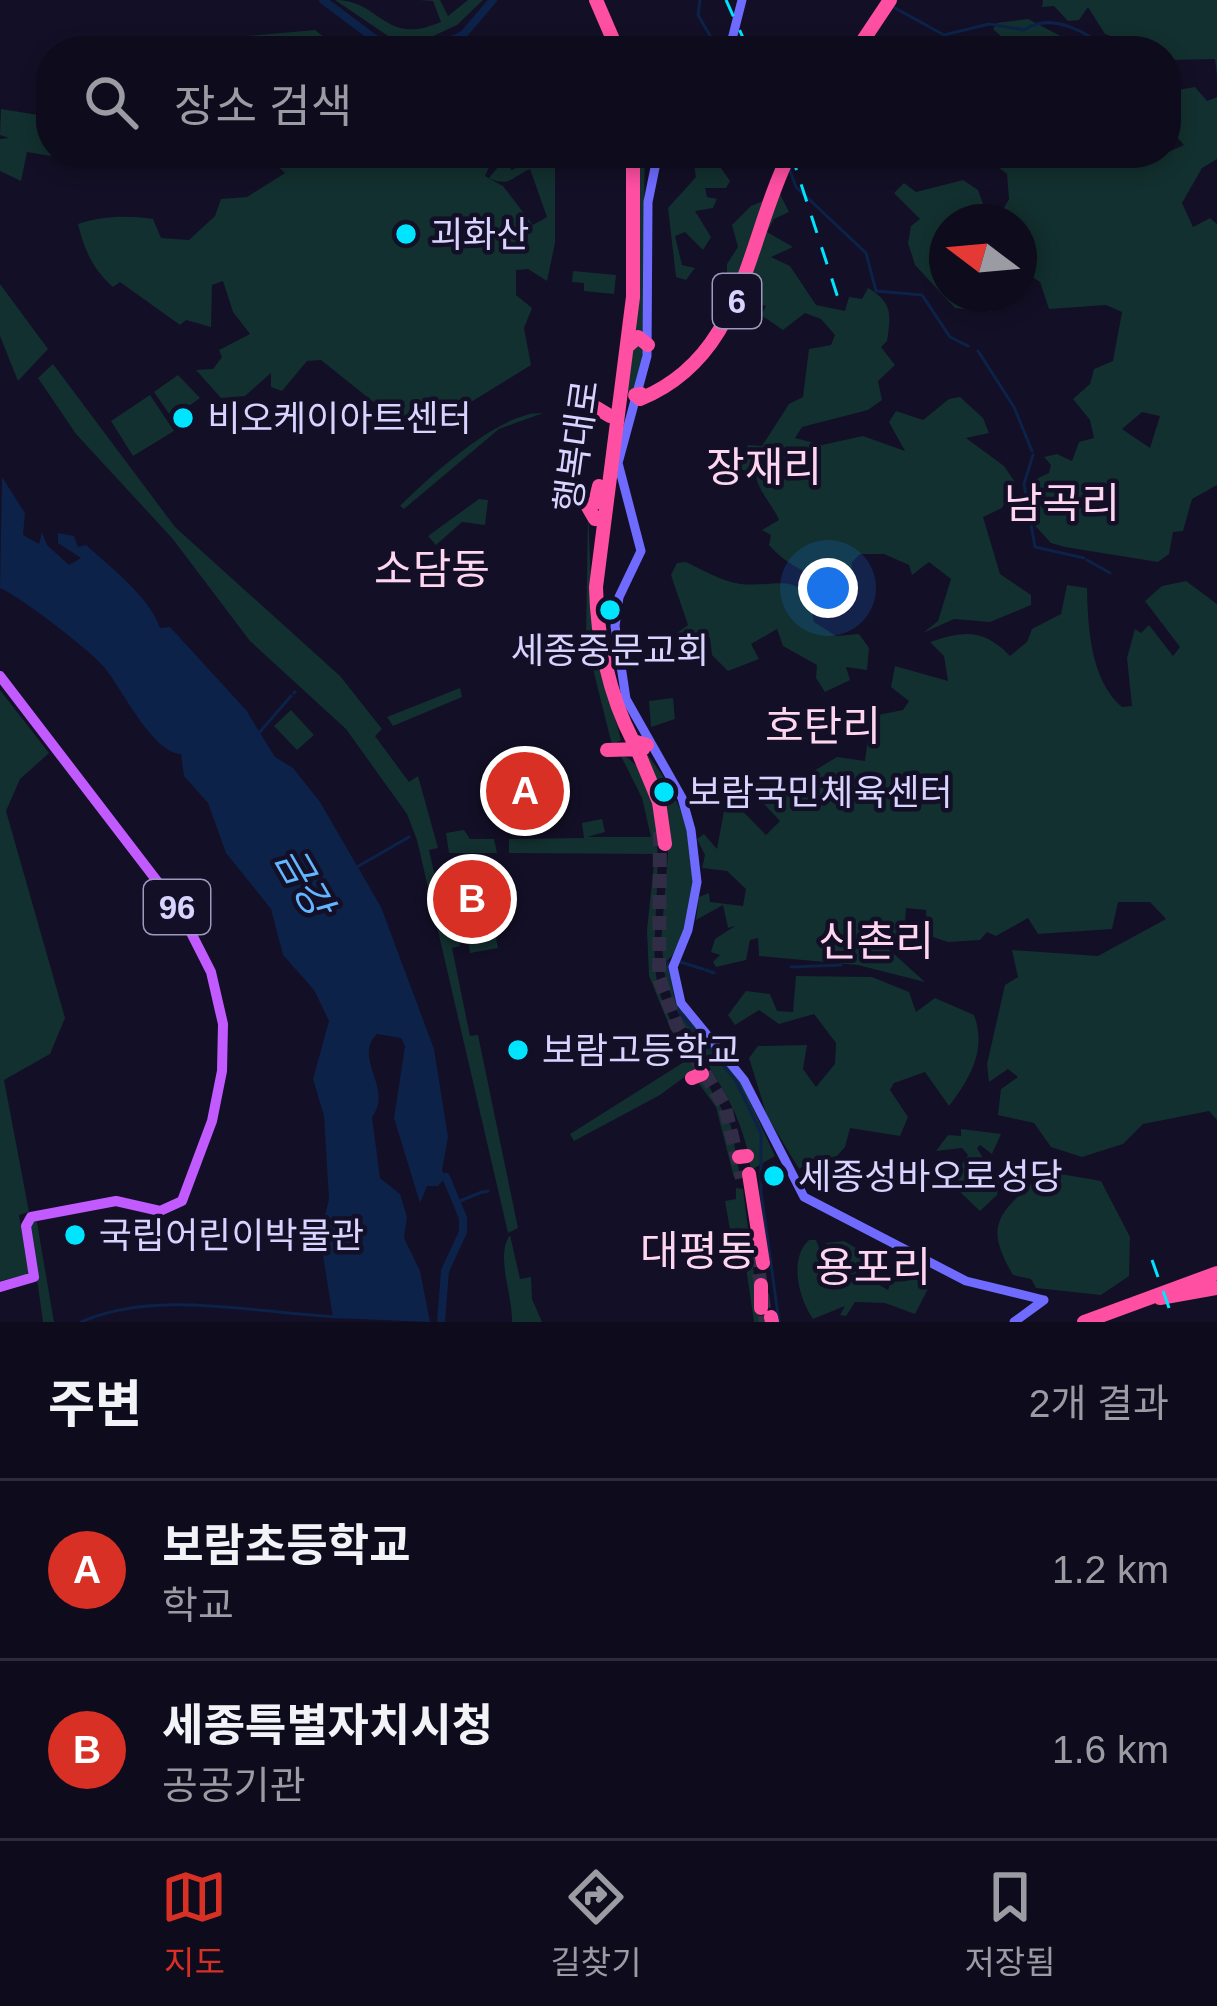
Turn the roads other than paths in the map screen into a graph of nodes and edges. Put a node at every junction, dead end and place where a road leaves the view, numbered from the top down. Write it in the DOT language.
graph roads {
  1 [pos="598,0"];
  2 [pos="742,0"];
  3 [pos="885,4"];
  4 [pos="615,36"];
  5 [pos="733,36"];
  6 [pos="863,36"];
  7 [pos="631,168"];
  8 [pos="655,168"];
  9 [pos="780,168"];
  10 [pos="648,345"];
  11 [pos="621,394"];
  12 [pos="610,440"];
  13 [pos="599,519"];
  14 [pos="595,547"];
  15 [pos="0,678"];
  16 [pos="634,743"];
  17 [pos="664,844"];
  18 [pos="746,1176"];
  19 [pos="751,1199"];
  20 [pos="1217,1263"];
  21 [pos="1217,1278"];
  22 [pos="762,1285"];
  23 [pos="0,1286"];
  24 [pos="1149,1293"];
  25 [pos="769,1313"];
  26 [pos="1082,1316"];
  27 [pos="1014,1322"];
  28 [pos="1099,1322"];
  1 -- 4 [label="highway"];
  2 -- 5 [label="main road"];
  3 -- 6 [label="highway"];
  7 -- 11 [label="highway, 행복대로"];
  8 -- 10 [label="main road"];
  9 -- 11 [label="highway, 6"];
  10 -- 11 [label="highway"];
  10 -- 16 [label="main road"];
  11 -- 13 [label="highway, 행복대로"];
  11 -- 13 [label="highway, 행복대로"];
  12 -- 14 [label="highway"];
  13 -- 14 [label="highway, 행복대로"];
  14 -- 16 [label="highway, 행복대로"];
  15 -- 23 [label="main road, 96"];
  16 -- 17 [label="highway, 행복대로"];
  16 -- 27 [label="main road"];
  18 -- 19 [label="highway"];
  19 -- 19 [label="highway"];
  20 -- 24 [label="highway"];
  21 -- 24 [label="highway"];
  21 -- 26 [label="highway"];
  22 -- 25 [label="highway"];
  24 -- 28 [label="highway"];
}
